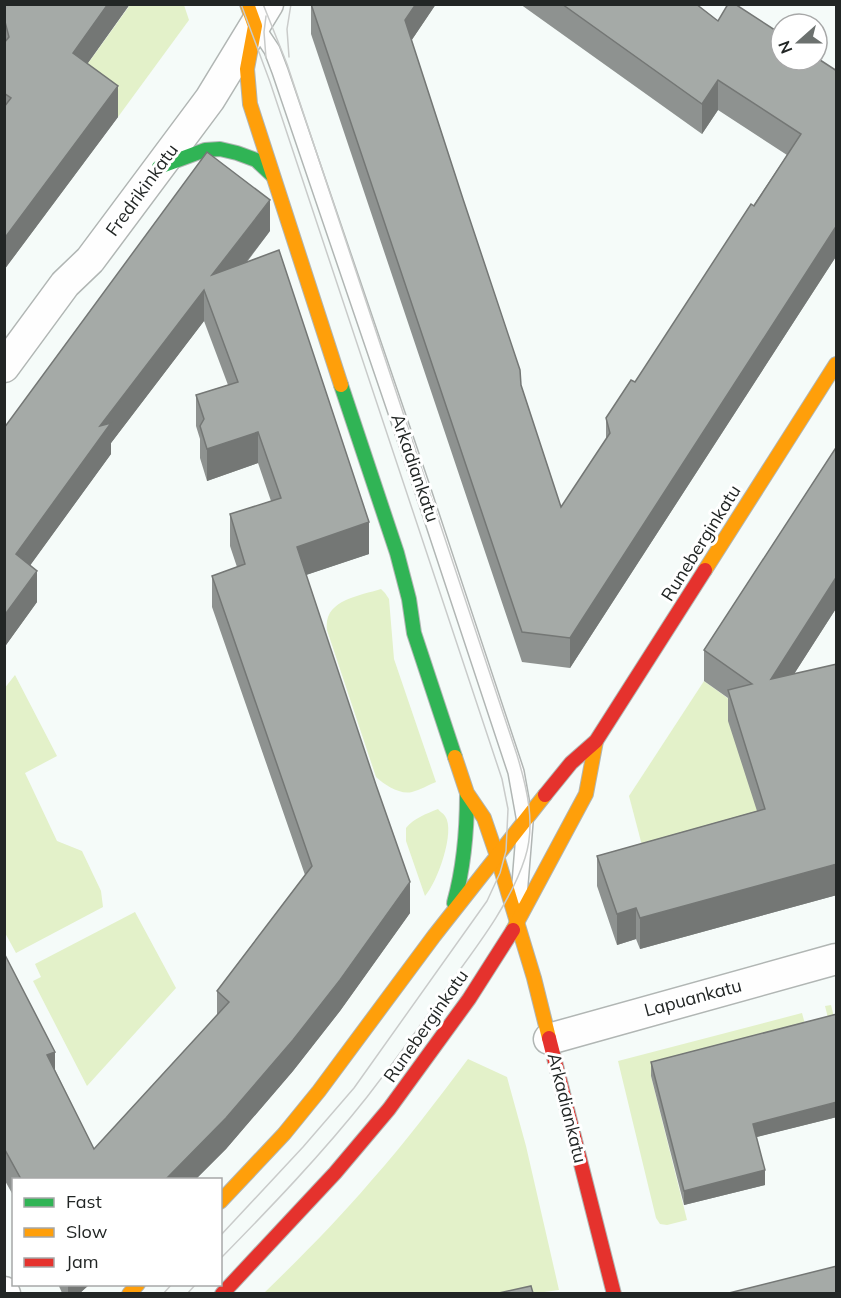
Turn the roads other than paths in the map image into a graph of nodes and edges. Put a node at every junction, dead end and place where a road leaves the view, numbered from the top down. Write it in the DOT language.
graph roads {
  1 [pos="257,12"];
  2 [pos="159,167"];
  3 [pos="272,175"];
  4 [pos="837,364"];
  5 [pos="4,367"];
  6 [pos="596,741"];
  7 [pos="467,793"];
  8 [pos="525,822"];
  9 [pos="497,855"];
  10 [pos="450,915"];
  11 [pos="517,922"];
  12 [pos="837,959"];
  13 [pos="549,1039"];
  14 [pos="222,1200"];
  15 [pos="222,1293"];
  16 [pos="614,1293"];
  1 -- 2 [label="street, Fredrikinkatu"];
  1 -- 3 [label="main road, Arkadiankatu"];
  1 -- 8 [label="lane, Arkadiankatu"];
  2 -- 3 [label="main road"];
  2 -- 5 [label="street, Fredrikinkatu"];
  3 -- 7 [label="main road, Arkadiankatu"];
  4 -- 6 [label="main road, Runeberginkatu"];
  6 -- 8 [label="main road, Runeberginkatu"];
  6 -- 11 [label="main road, Runeberginkatu"];
  7 -- 9 [label="main road, Arkadiankatu"];
  7 -- 10 [label="main road"];
  8 -- 9 [label="main road, Runeberginkatu"];
  8 -- 11 [label="lane, Arkadiankatu"];
  9 -- 10 [label="main road, Runeberginkatu"];
  9 -- 11 [label="main road, Arkadiankatu"];
  10 -- 14 [label="main road, Runeberginkatu"];
  11 -- 13 [label="main road, Arkadiankatu"];
  11 -- 15 [label="main road, Runeberginkatu"];
  12 -- 13 [label="street, Lapuankatu"];
  13 -- 16 [label="main road, Arkadiankatu"];
}
